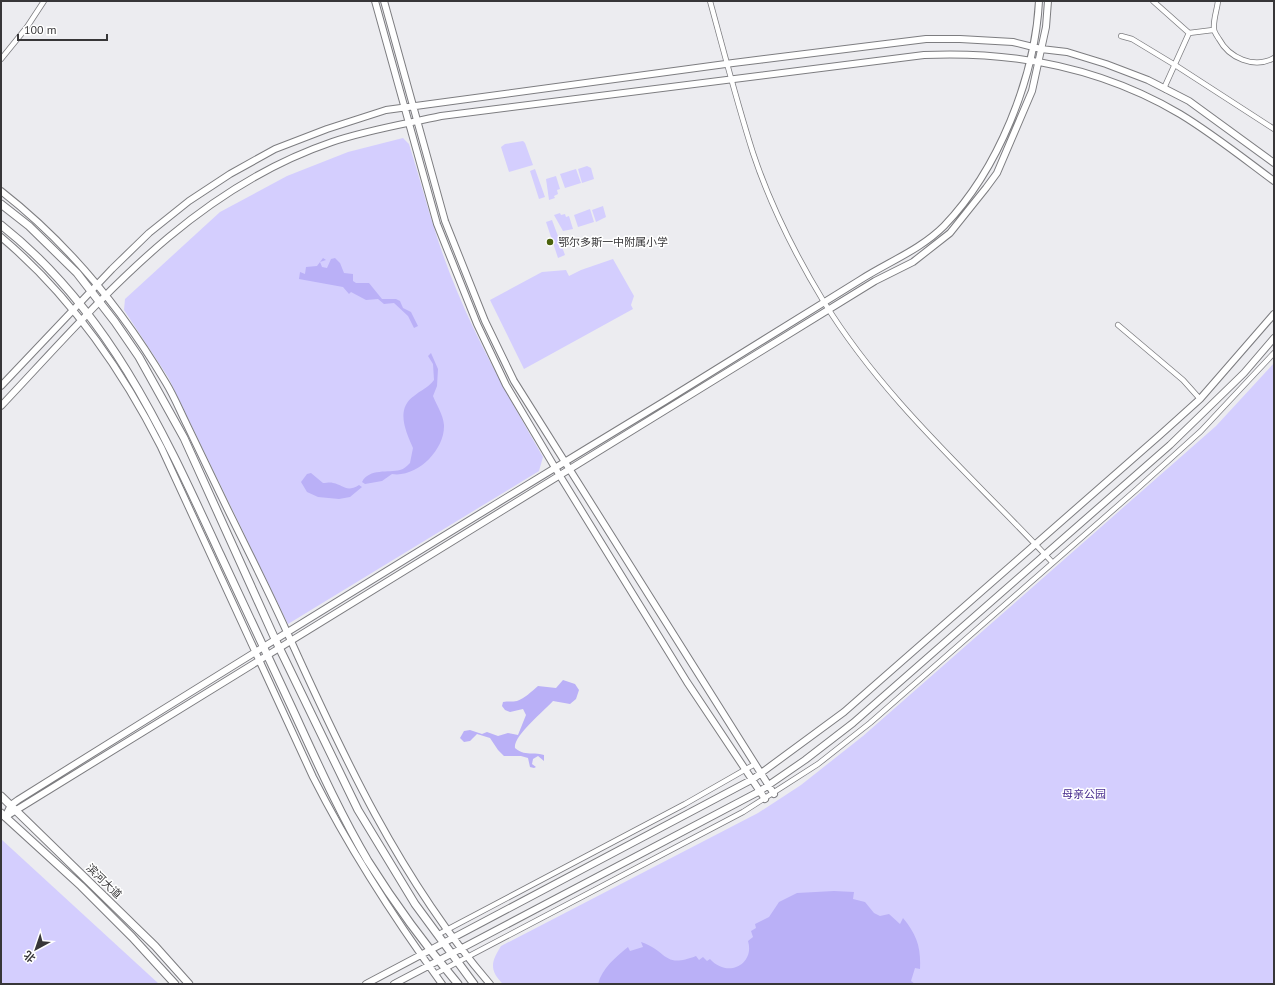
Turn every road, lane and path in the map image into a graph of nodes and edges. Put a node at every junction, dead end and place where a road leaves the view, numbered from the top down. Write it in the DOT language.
graph roads {
  1 [pos="44,1"];
  2 [pos="374,1"];
  3 [pos="384,1"];
  4 [pos="710,1"];
  5 [pos="1039,1"];
  6 [pos="1048,1"];
  7 [pos="1153,1"];
  8 [pos="1218,1"];
  9 [pos="1213,30"];
  10 [pos="1189,33"];
  11 [pos="1121,36"];
  12 [pos="1032,47"];
  13 [pos="1041,49"];
  14 [pos="1274,58"];
  15 [pos="1,59"];
  16 [pos="1029,61"];
  17 [pos="1038,63"];
  18 [pos="728,64"];
  19 [pos="1175,65"];
  20 [pos="732,79"];
  21 [pos="1166,90"];
  22 [pos="414,106"];
  23 [pos="405,107"];
  24 [pos="418,121"];
  25 [pos="409,123"];
  26 [pos="1274,129"];
  27 [pos="1274,164"];
  28 [pos="1274,181"];
  29 [pos="1,191"];
  30 [pos="1,204"];
  31 [pos="1,225"];
  32 [pos="1,237"];
  33 [pos="98,283"];
  34 [pos="91,291"];
  35 [pos="106,295"];
  36 [pos="100,302"];
  37 [pos="824,302"];
  38 [pos="79,304"];
  39 [pos="829,310"];
  40 [pos="72,311"];
  41 [pos="88,314"];
  42 [pos="1274,314"];
  43 [pos="81,321"];
  44 [pos="1118,325"];
  45 [pos="1274,338"];
  46 [pos="1274,353"];
  47 [pos="1,386"];
  48 [pos="1200,399"];
  49 [pos="1,406"];
  50 [pos="564,462"];
  51 [pos="555,468"];
  52 [pos="568,470"];
  53 [pos="560,476"];
  54 [pos="1035,544"];
  55 [pos="1045,555"];
  56 [pos="1052,562"];
  57 [pos="286,632"];
  58 [pos="275,639"];
  59 [pos="290,640"];
  60 [pos="280,646"];
  61 [pos="263,647"];
  62 [pos="255,652"];
  63 [pos="268,656"];
  64 [pos="260,660"];
  65 [pos="755,764"];
  66 [pos="747,769"];
  67 [pos="761,773"];
  68 [pos="753,778"];
  69 [pos="769,785"];
  70 [pos="760,790"];
  71 [pos="774,794"];
  72 [pos="1,796"];
  73 [pos="765,799"];
  74 [pos="14,808"];
  75 [pos="3,815"];
  76 [pos="448,929"];
  77 [pos="437,935"];
  78 [pos="454,938"];
  79 [pos="443,944"];
  80 [pos="462,949"];
  81 [pos="430,951"];
  82 [pos="451,954"];
  83 [pos="421,956"];
  84 [pos="468,957"];
  85 [pos="438,961"];
  86 [pos="457,963"];
  87 [pos="429,966"];
  88 [pos="445,969"];
  89 [pos="435,974"];
  90 [pos="175,984"];
  91 [pos="189,984"];
  92 [pos="366,984"];
  93 [pos="394,984"];
  94 [pos="442,984"];
  95 [pos="458,984"];
  96 [pos="474,984"];
  97 [pos="490,984"];
  1 -- 15 [label="street"];
  2 -- 23 [label="street"];
  3 -- 22 [label="street"];
  4 -- 18 [label="street"];
  5 -- 12 [label="street"];
  6 -- 13 [label="street"];
  7 -- 10 [label="street"];
  8 -- 9 [label="street"];
  9 -- 10 [label="street"];
  9 -- 14 [label="street"];
  10 -- 19 [label="street"];
  11 -- 19 [label="street"];
  12 -- 13 [label="street"];
  12 -- 16 [label="street"];
  12 -- 18 [label="street"];
  13 -- 17 [label="street"];
  13 -- 21 [label="street"];
  16 -- 17 [label="street"];
  16 -- 20 [label="street"];
  16 -- 37 [label="street"];
  17 -- 28 [label="street"];
  17 -- 39 [label="street"];
  18 -- 20 [label="street"];
  18 -- 22 [label="street"];
  19 -- 21 [label="street"];
  19 -- 26 [label="street"];
  20 -- 24 [label="street"];
  20 -- 37 [label="street"];
  21 -- 27 [label="street"];
  22 -- 23 [label="street"];
  22 -- 24 [label="street"];
  23 -- 25 [label="street"];
  23 -- 33 [label="street"];
  24 -- 25 [label="street"];
  24 -- 50 [label="street"];
  25 -- 35 [label="street"];
  25 -- 51 [label="street"];
  29 -- 33 [label="street"];
  30 -- 34 [label="main road"];
  31 -- 38 [label="main road"];
  32 -- 40 [label="street"];
  33 -- 34 [label="street"];
  33 -- 35 [label="street"];
  34 -- 36 [label="main road"];
  34 -- 38 [label="street"];
  35 -- 36 [label="street"];
  35 -- 57 [label="street"];
  36 -- 41 [label="street"];
  36 -- 58 [label="main road"];
  37 -- 39 [label="street"];
  37 -- 50 [label="street"];
  38 -- 40 [label="street"];
  38 -- 41 [label="main road"];
  39 -- 52 [label="street"];
  39 -- 54 [label="street"];
  40 -- 43 [label="street"];
  40 -- 47 [label="street"];
  41 -- 43 [label="street"];
  41 -- 61 [label="main road"];
  42 -- 48 [label="street"];
  43 -- 49 [label="street"];
  43 -- 62 [label="street"];
  44 -- 48 [label="street"];
  45 -- 55 [label="street"];
  46 -- 56 [label="street"];
  48 -- 54 [label="street"];
  50 -- 51 [label="street"];
  50 -- 52 [label="street"];
  51 -- 53 [label="street"];
  51 -- 57 [label="street"];
  52 -- 53 [label="street"];
  52 -- 65 [label="street"];
  53 -- 59 [label="street"];
  53 -- 66 [label="street"];
  54 -- 55 [label="street"];
  54 -- 67 [label="street"];
  55 -- 56 [label="street"];
  55 -- 69 [label="street"];
  56 -- 71 [label="street"];
  57 -- 58 [label="street"];
  57 -- 59 [label="street"];
  58 -- 60 [label="main road"];
  58 -- 61 [label="street"];
  59 -- 60 [label="street"];
  59 -- 76 [label="street"];
  60 -- 63 [label="street"];
  60 -- 77 [label="main road"];
  61 -- 62 [label="street"];
  61 -- 63 [label="main road"];
  62 -- 64 [label="street"];
  62 -- 74 [label="street"];
  63 -- 64 [label="street"];
  63 -- 81 [label="main road"];
  64 -- 74 [label="street"];
  64 -- 83 [label="street"];
  65 -- 66 [label="street"];
  65 -- 67 [label="street"];
  66 -- 68 [label="street"];
  66 -- 76 [label="street"];
  67 -- 68 [label="street"];
  67 -- 69 [label="street"];
  68 -- 70 [label="street"];
  68 -- 78 [label="street"];
  69 -- 70 [label="street"];
  69 -- 71 [label="street"];
  70 -- 73 [label="street"];
  70 -- 80 [label="street"];
  71 -- 73 [label="street"];
  72 -- 74 [label="main road, 滨河大道"];
  73 -- 84 [label="street"];
  74 -- 75 [label="street"];
  74 -- 91 [label="main road, 滨河大道"];
  75 -- 90 [label="main road, 滨河大道"];
  76 -- 77 [label="street"];
  76 -- 78 [label="street"];
  77 -- 79 [label="main road"];
  78 -- 79 [label="street"];
  78 -- 80 [label="street"];
  79 -- 81 [label="street"];
  79 -- 82 [label="main road"];
  80 -- 82 [label="street"];
  80 -- 84 [label="street"];
  81 -- 83 [label="street"];
  81 -- 85 [label="main road"];
  82 -- 85 [label="street"];
  82 -- 86 [label="main road"];
  83 -- 87 [label="street"];
  83 -- 92 [label="street"];
  84 -- 86 [label="street"];
  84 -- 97 [label="street"];
  85 -- 87 [label="street"];
  85 -- 88 [label="main road"];
  86 -- 88 [label="street"];
  86 -- 96 [label="main road"];
  87 -- 89 [label="street"];
  87 -- 93 [label="street"];
  88 -- 89 [label="street"];
  88 -- 95 [label="main road"];
  89 -- 94 [label="street"];
}
